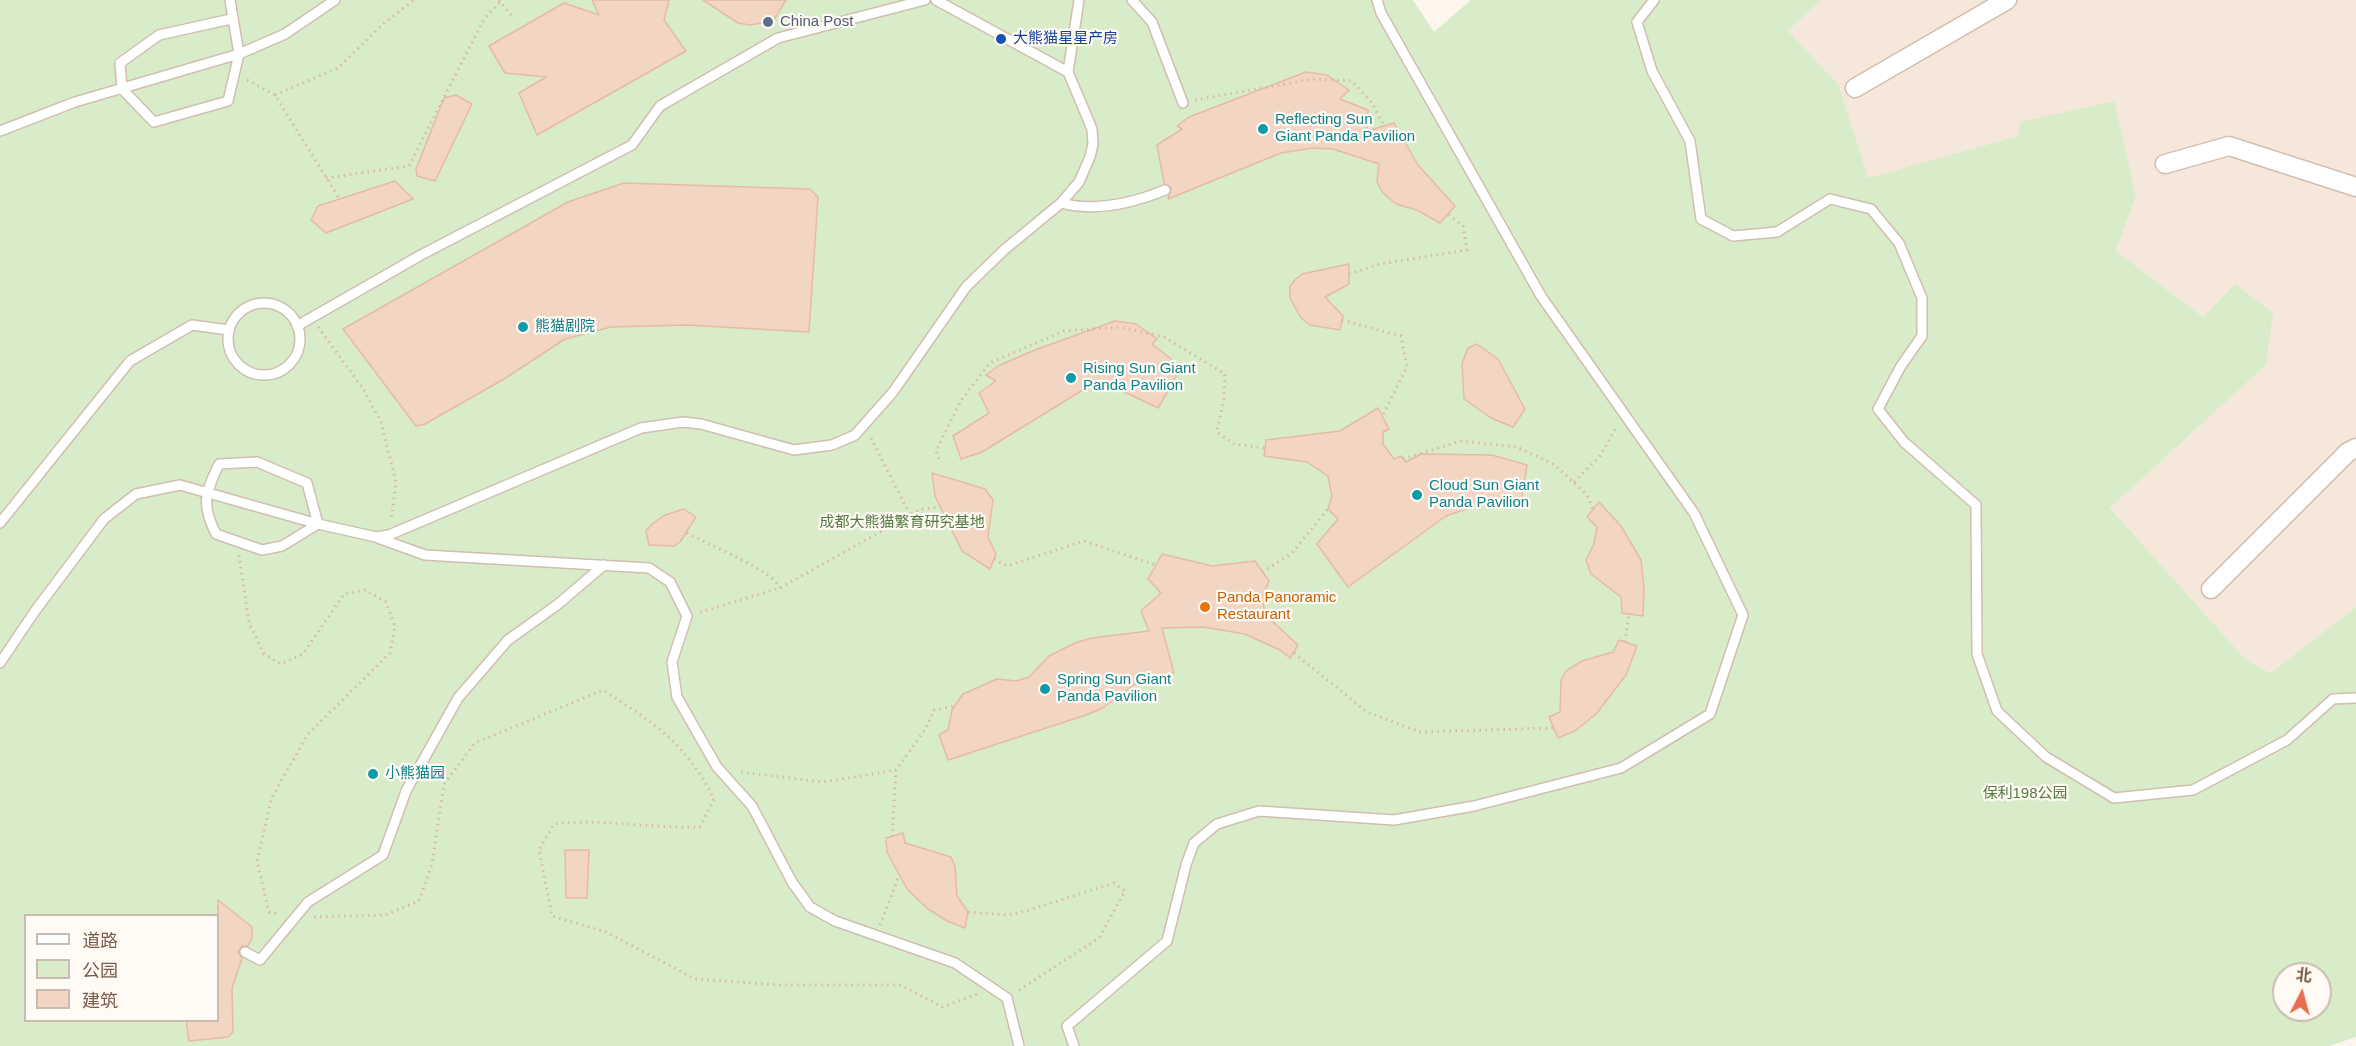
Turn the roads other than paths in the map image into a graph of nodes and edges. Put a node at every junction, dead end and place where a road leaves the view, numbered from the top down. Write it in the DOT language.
graph roads {
  1 [pos="230,0"];
  2 [pos="335,0"];
  3 [pos="926,0"];
  4 [pos="936,0"];
  5 [pos="1078,0"];
  6 [pos="1132,0"];
  7 [pos="1377,0"];
  8 [pos="1654,0"];
  9 [pos="2007,0"];
  10 [pos="231,19"];
  11 [pos="239,54"];
  12 [pos="1068,72"];
  13 [pos="1855,88"];
  14 [pos="122,89"];
  15 [pos="1183,103"];
  16 [pos="0,131"];
  17 [pos="2165,164"];
  18 [pos="2356,187"];
  19 [pos="1165,190"];
  20 [pos="1061,203"];
  21 [pos="297,326"];
  22 [pos="229,330"];
  23 [pos="2356,448"];
  24 [pos="206,491"];
  25 [pos="0,523"];
  26 [pos="318,524"];
  27 [pos="376,537"];
  28 [pos="604,565"];
  29 [pos="2211,589"];
  30 [pos="0,663"];
  31 [pos="2356,698"];
  32 [pos="245,952"];
  33 [pos="1019,1046"];
  34 [pos="1074,1046"];
  1 -- 10 [label="lane"];
  2 -- 11 [label="lane"];
  3 -- 21 [label="lane"];
  4 -- 12 [label="lane"];
  5 -- 12 [label="lane"];
  6 -- 15 [label="lane"];
  7 -- 34 [label="lane"];
  8 -- 31 [label="lane"];
  9 -- 13 [label="street"];
  10 -- 11 [label="lane"];
  10 -- 14 [label="lane"];
  11 -- 14 [label="lane"];
  11 -- 14 [label="lane"];
  12 -- 20 [label="lane"];
  14 -- 16 [label="lane"];
  17 -- 18 [label="street"];
  19 -- 20 [label="lane"];
  20 -- 27 [label="lane"];
  21 -- 22 [label="lane"];
  21 -- 22 [label="lane"];
  22 -- 25 [label="lane"];
  23 -- 29 [label="street"];
  24 -- 26 [label="lane"];
  24 -- 26 [label="lane"];
  24 -- 26 [label="lane"];
  24 -- 30 [label="lane"];
  26 -- 27 [label="lane"];
  27 -- 28 [label="lane"];
  28 -- 32 [label="lane"];
  28 -- 33 [label="lane"];
}
